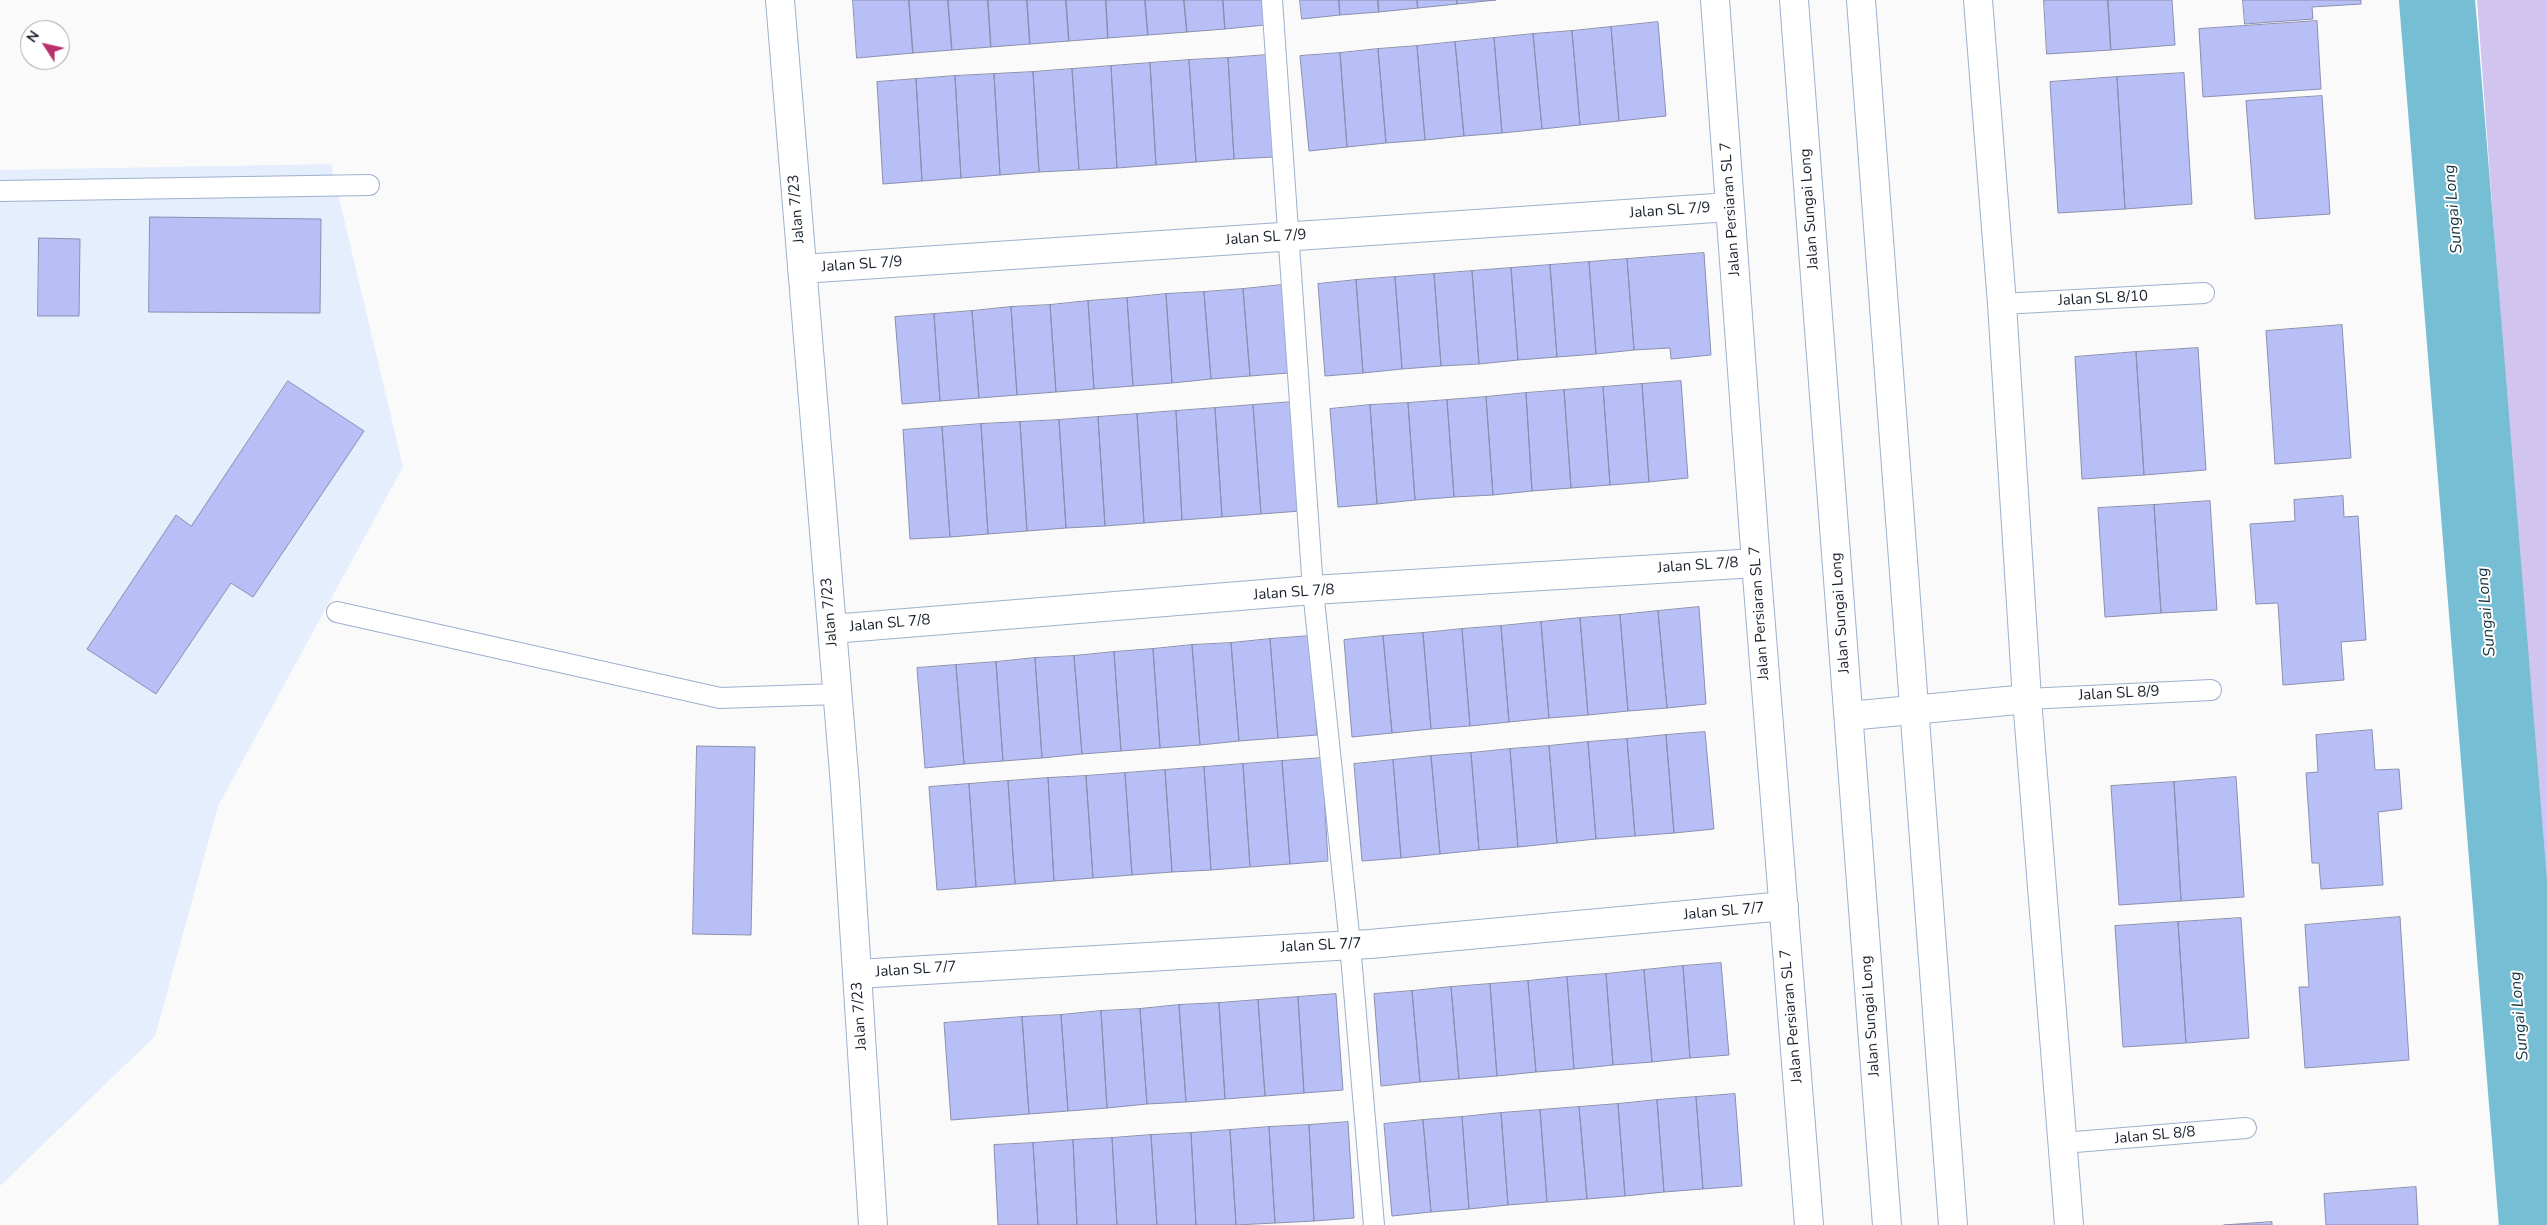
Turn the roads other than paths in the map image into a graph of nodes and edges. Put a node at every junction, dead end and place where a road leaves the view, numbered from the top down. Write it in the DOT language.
graph roads {
  1 [pos="780,0"];
  2 [pos="1272,0"];
  3 [pos="1715,0"];
  4 [pos="1794,0"];
  5 [pos="1861,0"];
  6 [pos="1978,0"];
  7 [pos="369,185"];
  8 [pos="0,191"];
  9 [pos="1730,207"];
  10 [pos="1288,236"];
  11 [pos="802,269"];
  12 [pos="2204,293"];
  13 [pos="2002,304"];
  14 [pos="1756,563"];
  15 [pos="1313,590"];
  16 [pos="337,612"];
  17 [pos="832,629"];
  18 [pos="2211,690"];
  19 [pos="838,694"];
  20 [pos="2027,699"];
  21 [pos="1914,709"];
  22 [pos="1849,716"];
  23 [pos="1784,906"];
  24 [pos="1350,944"];
  25 [pos="857,974"];
  26 [pos="2246,1128"];
  27 [pos="2063,1144"];
  28 [pos="874,1225"];
  29 [pos="1374,1225"];
  30 [pos="1809,1225"];
  31 [pos="1887,1225"];
  32 [pos="1953,1225"];
  33 [pos="2069,1225"];
  1 -- 11 [label="street, Jalan 7/23"];
  2 -- 10 [label="lane"];
  3 -- 9 [label="street, Jalan Persiaran SL 7"];
  4 -- 22 [label="street, Jalan Sungai Long"];
  5 -- 21 [label="street"];
  6 -- 13 [label="street"];
  7 -- 8 [label="lane"];
  9 -- 10 [label="street, Jalan SL 7/9"];
  9 -- 14 [label="street, Jalan Persiaran SL 7"];
  10 -- 11 [label="street, Jalan SL 7/9"];
  10 -- 15 [label="lane"];
  11 -- 17 [label="street, Jalan 7/23"];
  12 -- 13 [label="lane, Jalan SL 8/10"];
  13 -- 20 [label="street"];
  14 -- 15 [label="street, Jalan SL 7/8"];
  14 -- 23 [label="street, Jalan Persiaran SL 7"];
  15 -- 17 [label="street, Jalan SL 7/8"];
  15 -- 24 [label="lane"];
  16 -- 19 [label="lane"];
  17 -- 19 [label="street, Jalan 7/23"];
  18 -- 20 [label="lane, Jalan SL 8/9"];
  19 -- 25 [label="street, Jalan 7/23"];
  20 -- 21 [label="street"];
  20 -- 27 [label="street"];
  21 -- 22 [label="street"];
  21 -- 32 [label="street"];
  22 -- 31 [label="street, Jalan Sungai Long"];
  23 -- 24 [label="street, Jalan SL 7/7"];
  23 -- 30 [label="street, Jalan Persiaran SL 7"];
  24 -- 25 [label="street, Jalan SL 7/7"];
  24 -- 29 [label="lane"];
  25 -- 28 [label="street, Jalan 7/23"];
  26 -- 27 [label="lane, Jalan SL 8/8"];
  27 -- 33 [label="street"];
}
